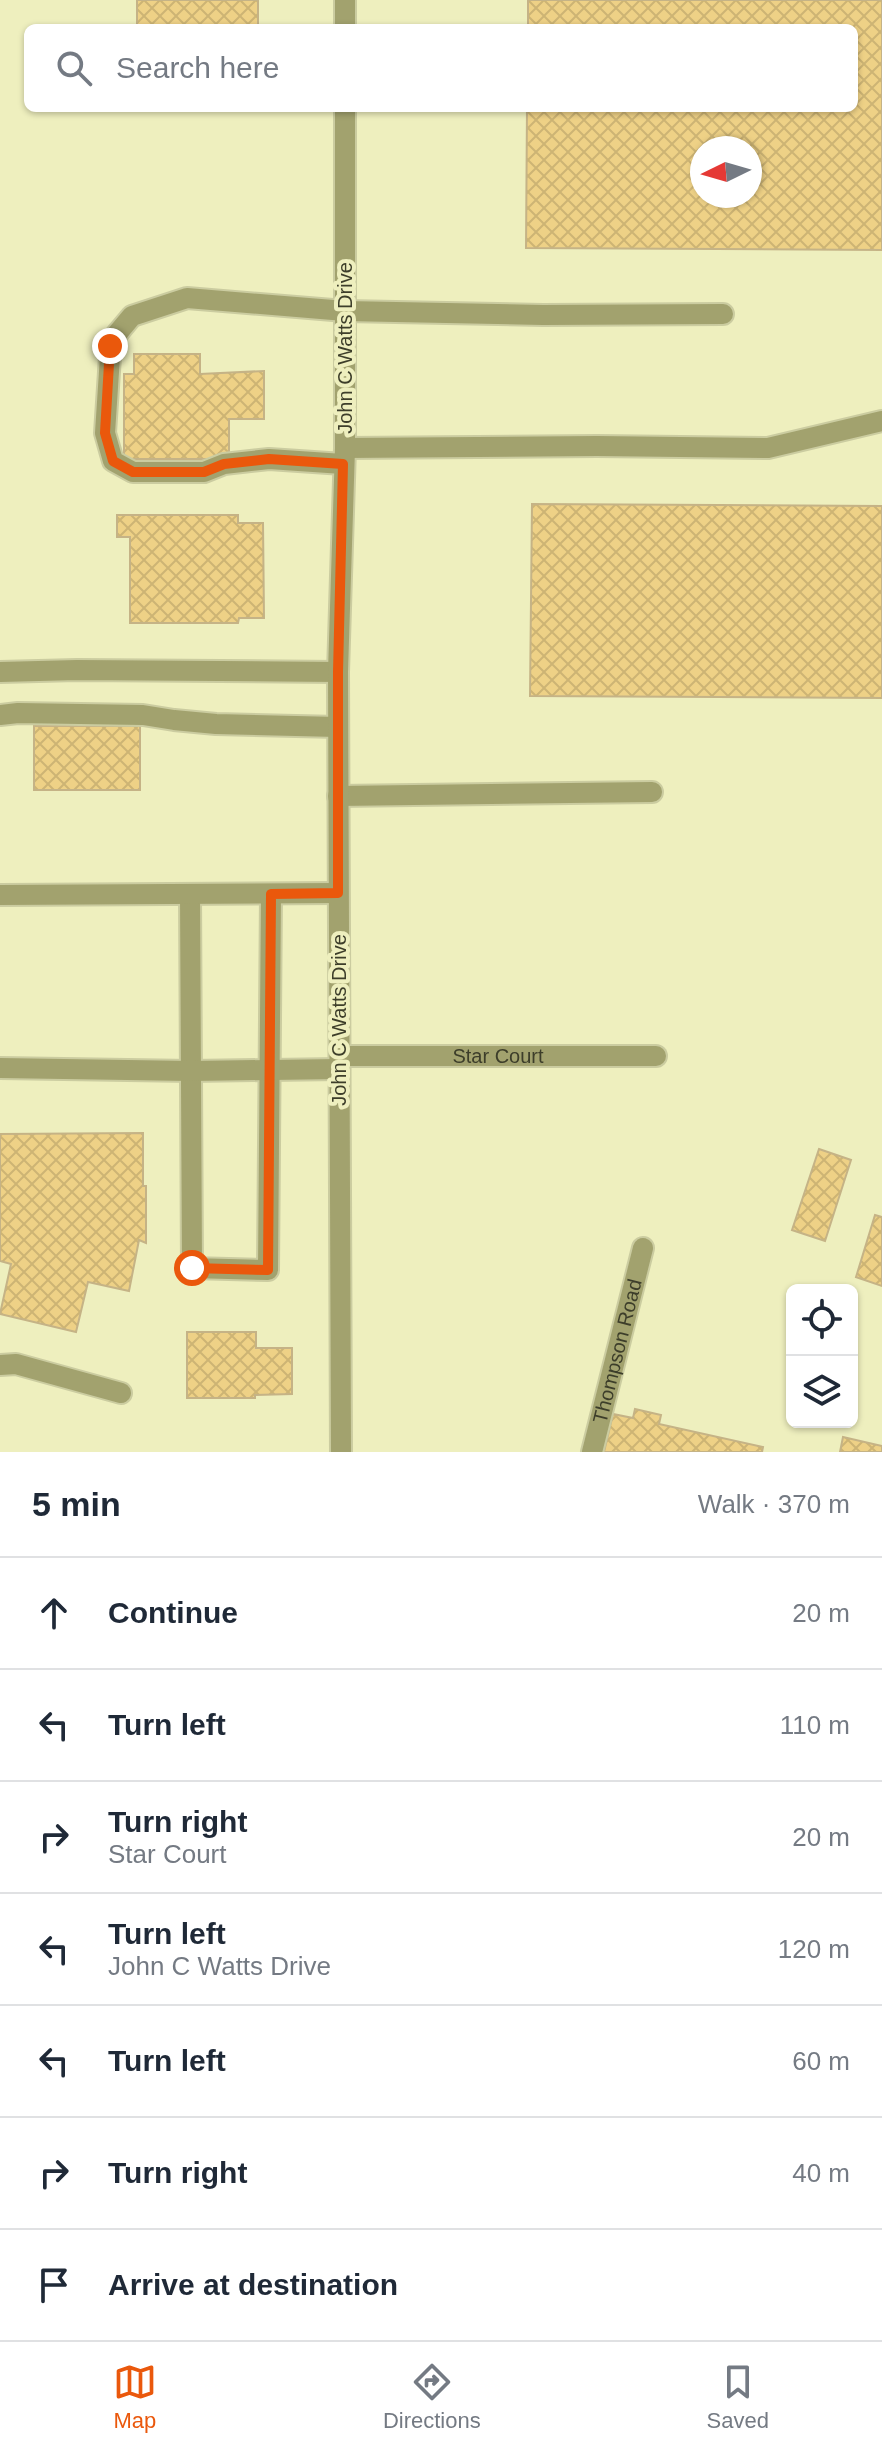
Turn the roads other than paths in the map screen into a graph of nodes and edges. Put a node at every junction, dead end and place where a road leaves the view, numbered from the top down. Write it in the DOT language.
graph roads {
  1 [pos="345,0"];
  2 [pos="345,24"];
  3 [pos="345,112"];
  4 [pos="345,311"];
  5 [pos="723,314"];
  6 [pos="882,421"];
  7 [pos="344,456"];
  8 [pos="0,672"];
  9 [pos="338,672"];
  10 [pos="0,715"];
  11 [pos="338,727"];
  12 [pos="652,792"];
  13 [pos="338,796"];
  14 [pos="338,893"];
  15 [pos="190,894"];
  16 [pos="271,894"];
  17 [pos="0,895"];
  18 [pos="656,1056"];
  19 [pos="340,1063"];
  20 [pos="0,1068"];
  21 [pos="269,1070"];
  22 [pos="191,1071"];
  23 [pos="643,1248"];
  24 [pos="0,1365"];
  25 [pos="121,1393"];
  26 [pos="341,1452"];
  27 [pos="592,1452"];
  1 -- 2 [label="street"];
  3 -- 4 [label="street, John C Watts Drive"];
  4 -- 5 [label="street"];
  4 -- 7 [label="street, John C Watts Drive"];
  4 -- 7 [label="street"];
  6 -- 7 [label="street"];
  7 -- 9 [label="street, John C Watts Drive"];
  8 -- 9 [label="street"];
  9 -- 11 [label="street, John C Watts Drive"];
  10 -- 11 [label="street"];
  11 -- 13 [label="street, John C Watts Drive"];
  12 -- 13 [label="street"];
  13 -- 14 [label="street, John C Watts Drive"];
  14 -- 16 [label="street"];
  14 -- 19 [label="street, John C Watts Drive"];
  15 -- 16 [label="street"];
  15 -- 17 [label="street"];
  15 -- 22 [label="street"];
  16 -- 21 [label="street"];
  18 -- 19 [label="street, Star Court"];
  19 -- 21 [label="street, Star Court"];
  19 -- 26 [label="street, John C Watts Drive"];
  20 -- 22 [label="street, Star Court"];
  21 -- 22 [label="street, Star Court"];
  21 -- 22 [label="street"];
  23 -- 27 [label="street, Thompson Road"];
  24 -- 25 [label="street"];
}
